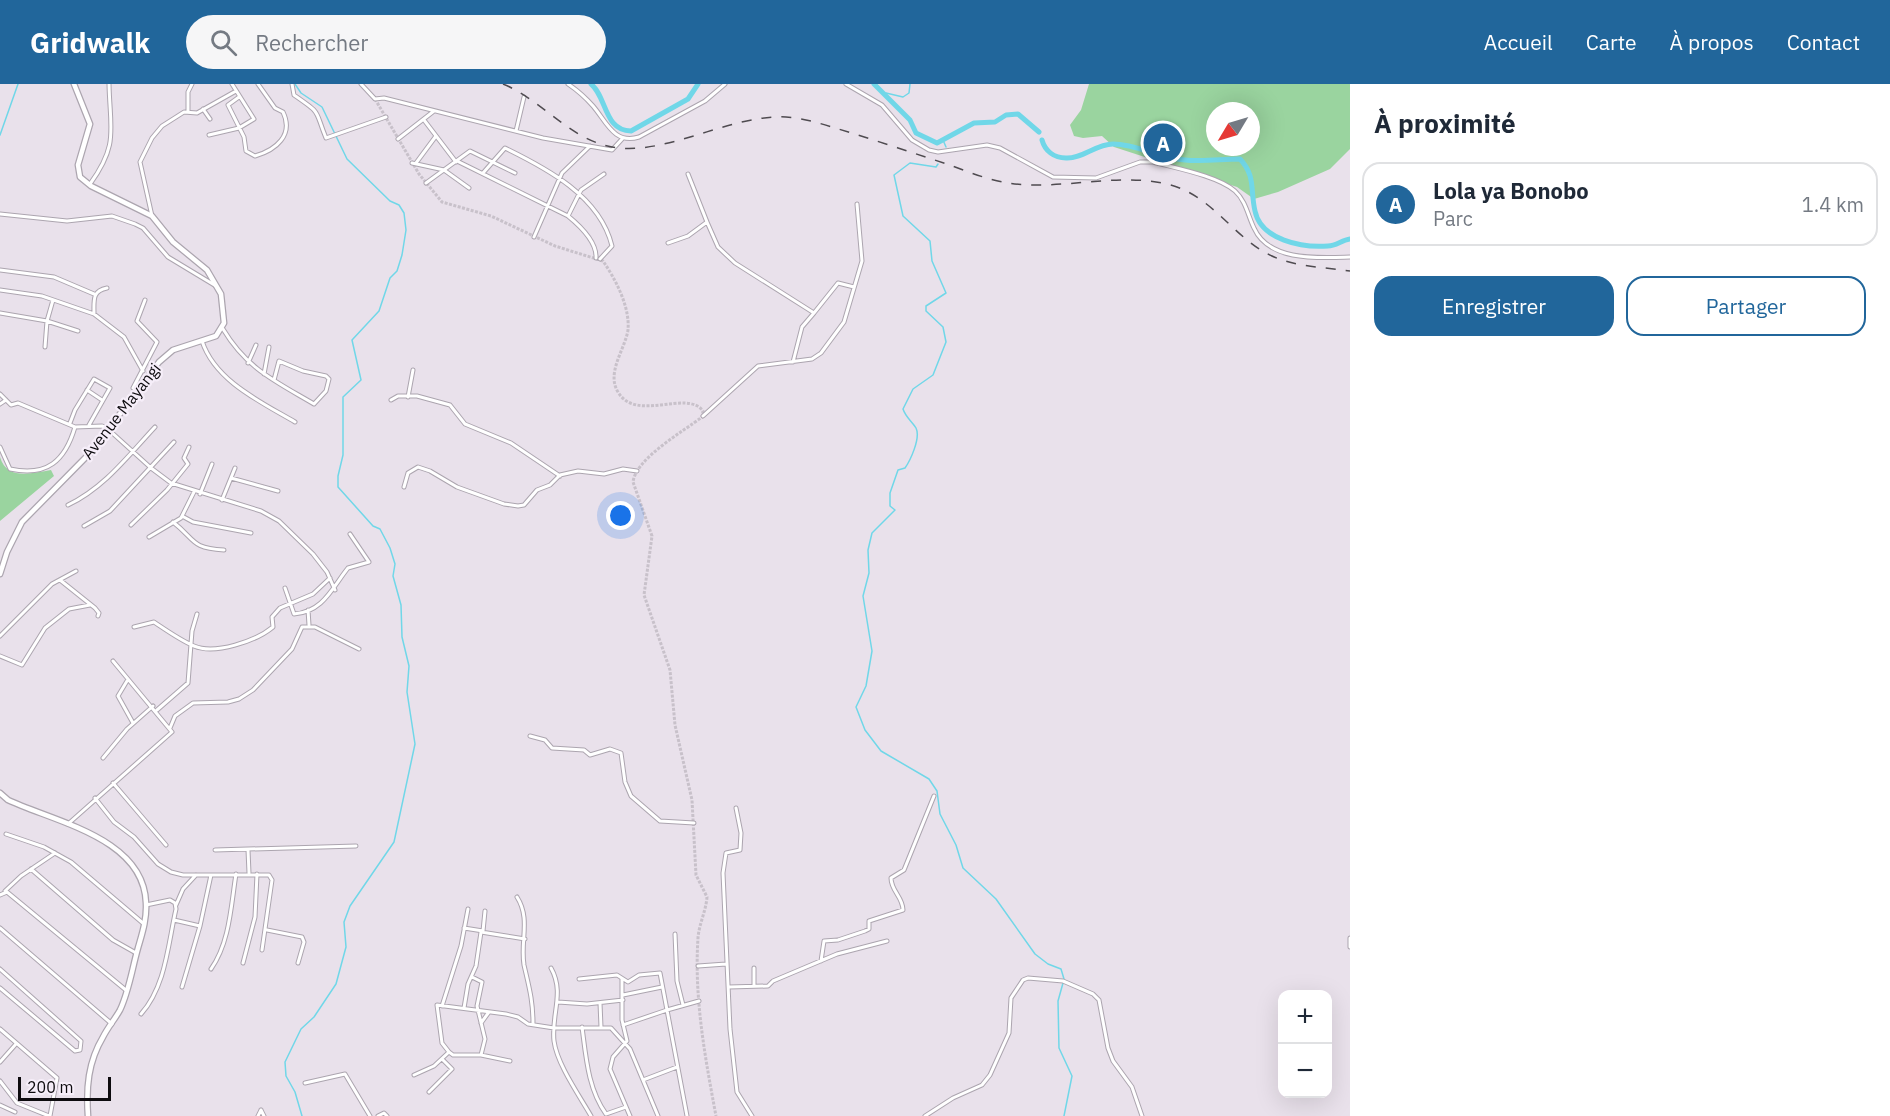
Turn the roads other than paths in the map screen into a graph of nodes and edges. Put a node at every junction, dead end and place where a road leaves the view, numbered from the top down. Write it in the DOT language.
graph roads {
  1 [pos="74,84"];
  2 [pos="109,84"];
  3 [pos="192,84"];
  4 [pos="232,84"];
  5 [pos="258,84"];
  6 [pos="292,84"];
  7 [pos="361,84"];
  8 [pos="568,84"];
  9 [pos="724,84"];
  10 [pos="846,84"];
  11 [pos="236,91"];
  12 [pos="239,97"];
  13 [pos="524,97"];
  14 [pos="203,109"];
  15 [pos="188,111"];
  16 [pos="434,111"];
  17 [pos="386,117"];
  18 [pos="210,119"];
  19 [pos="424,120"];
  20 [pos="239,128"];
  21 [pos="516,131"];
  22 [pos="209,135"];
  23 [pos="436,136"];
  24 [pos="623,138"];
  25 [pos="398,139"];
  26 [pos="590,146"];
  27 [pos="457,161"];
  28 [pos="493,161"];
  29 [pos="444,170"];
  30 [pos="514,172"];
  31 [pos="483,173"];
  32 [pos="604,174"];
  33 [pos="688,174"];
  34 [pos="560,177"];
  35 [pos="426,183"];
  36 [pos="89,185"];
  37 [pos="469,188"];
  38 [pos="578,194"];
  39 [pos="857,204"];
  40 [pos="549,206"];
  41 [pos="0,214"];
  42 [pos="152,216"];
  43 [pos="568,216"];
  44 [pos="707,222"];
  45 [pos="534,237"];
  46 [pos="668,243"];
  47 [pos="1350,257"];
  48 [pos="0,270"];
  49 [pos="217,286"];
  50 [pos="854,287"];
  51 [pos="107,288"];
  52 [pos="0,290"];
  53 [pos="94,294"];
  54 [pos="52,300"];
  55 [pos="145,300"];
  56 [pos="0,313"];
  57 [pos="814,313"];
  58 [pos="93,314"];
  59 [pos="47,321"];
  60 [pos="223,328"];
  61 [pos="78,331"];
  62 [pos="202,341"];
  63 [pos="256,345"];
  64 [pos="45,347"];
  65 [pos="269,347"];
  66 [pos="793,362"];
  67 [pos="248,363"];
  68 [pos="413,370"];
  69 [pos="143,371"];
  70 [pos="264,374"];
  71 [pos="274,380"];
  72 [pos="87,390"];
  73 [pos="138,391"];
  74 [pos="0,394"];
  75 [pos="408,397"];
  76 [pos="6,400"];
  77 [pos="102,400"];
  78 [pos="391,400"];
  79 [pos="0,404"];
  80 [pos="703,416"];
  81 [pos="295,422"];
  82 [pos="70,423"];
  83 [pos="89,425"];
  84 [pos="75,427"];
  85 [pos="155,428"];
  86 [pos="109,430"];
  87 [pos="174,442"];
  88 [pos="0,447"];
  89 [pos="189,447"];
  90 [pos="133,451"];
  91 [pos="212,464"];
  92 [pos="151,468"];
  93 [pos="235,468"];
  94 [pos="637,471"];
  95 [pos="560,476"];
  96 [pos="231,478"];
  97 [pos="171,483"];
  98 [pos="404,487"];
  99 [pos="278,491"];
  100 [pos="194,492"];
  101 [pos="200,494"];
  102 [pos="222,500"];
  103 [pos="68,505"];
  104 [pos="182,516"];
  105 [pos="173,522"];
  106 [pos="131,525"];
  107 [pos="84,526"];
  108 [pos="250,533"];
  109 [pos="350,534"];
  110 [pos="149,537"];
  111 [pos="224,550"];
  112 [pos="76,571"];
  113 [pos="0,574"];
  114 [pos="330,578"];
  115 [pos="60,580"];
  116 [pos="285,588"];
  117 [pos="335,590"];
  118 [pos="289,603"];
  119 [pos="90,605"];
  120 [pos="308,610"];
  121 [pos="197,614"];
  122 [pos="98,616"];
  123 [pos="309,625"];
  124 [pos="134,627"];
  125 [pos="0,636"];
  126 [pos="193,646"];
  127 [pos="359,649"];
  128 [pos="0,656"];
  129 [pos="113,661"];
  130 [pos="127,680"];
  131 [pos="153,706"];
  132 [pos="157,710"];
  133 [pos="133,723"];
  134 [pos="170,728"];
  135 [pos="530,736"];
  136 [pos="103,758"];
  137 [pos="113,783"];
  138 [pos="0,793"];
  139 [pos="934,796"];
  140 [pos="95,798"];
  141 [pos="736,808"];
  142 [pos="694,823"];
  143 [pos="66,825"];
  144 [pos="6,834"];
  145 [pos="166,845"];
  146 [pos="356,846"];
  147 [pos="248,849"];
  148 [pos="215,850"];
  149 [pos="55,853"];
  150 [pos="32,869"];
  151 [pos="236,873"];
  152 [pos="249,873"];
  153 [pos="258,874"];
  154 [pos="196,875"];
  155 [pos="211,875"];
  156 [pos="5,891"];
  157 [pos="0,895"];
  158 [pos="517,897"];
  159 [pos="146,905"];
  160 [pos="176,905"];
  161 [pos="468,909"];
  162 [pos="485,911"];
  163 [pos="174,920"];
  164 [pos="144,924"];
  165 [pos="200,926"];
  166 [pos="0,928"];
  167 [pos="464,928"];
  168 [pos="267,930"];
  169 [pos="483,931"];
  170 [pos="675,934"];
  171 [pos="1350,938"];
  172 [pos="525,939"];
  173 [pos="887,941"];
  174 [pos="1350,947"];
  175 [pos="262,950"];
  176 [pos="136,953"];
  177 [pos="821,961"];
  178 [pos="243,963"];
  179 [pos="298,963"];
  180 [pos="727,964"];
  181 [pos="698,966"];
  182 [pos="551,968"];
  183 [pos="754,968"];
  184 [pos="0,969"];
  185 [pos="211,969"];
  186 [pos="472,977"];
  187 [pos="579,979"];
  188 [pos="622,979"];
  189 [pos="754,986"];
  190 [pos="182,987"];
  191 [pos="662,987"];
  192 [pos="729,987"];
  193 [pos="0,988"];
  194 [pos="127,991"];
  195 [pos="623,998"];
  196 [pos="558,1002"];
  197 [pos="699,1002"];
  198 [pos="600,1003"];
  199 [pos="683,1005"];
  200 [pos="442,1006"];
  201 [pos="464,1008"];
  202 [pos="477,1010"];
  203 [pos="667,1010"];
  204 [pos="489,1012"];
  205 [pos="141,1014"];
  206 [pos="112,1024"];
  207 [pos="481,1024"];
  208 [pos="533,1024"];
  209 [pos="623,1025"];
  210 [pos="582,1027"];
  211 [pos="601,1027"];
  212 [pos="554,1028"];
  213 [pos="0,1029"];
  214 [pos="16,1044"];
  215 [pos="626,1044"];
  216 [pos="449,1052"];
  217 [pos="482,1055"];
  218 [pos="442,1059"];
  219 [pos="510,1060"];
  220 [pos="0,1062"];
  221 [pos="676,1067"];
  222 [pos="414,1075"];
  223 [pos="642,1080"];
  224 [pos="0,1081"];
  225 [pos="305,1083"];
  226 [pos="429,1092"];
  227 [pos="0,1105"];
  228 [pos="22,1106"];
  229 [pos="626,1107"];
  230 [pos="14,1114"];
  231 [pos="48,1116"];
  232 [pos="88,1116"];
  233 [pos="258,1116"];
  234 [pos="264,1116"];
  235 [pos="370,1116"];
  236 [pos="378,1116"];
  237 [pos="387,1116"];
  238 [pos="591,1116"];
  239 [pos="630,1116"];
  240 [pos="658,1116"];
  241 [pos="687,1116"];
  242 [pos="752,1116"];
  243 [pos="925,1116"];
  244 [pos="1142,1116"];
  1 -- 36 [label="street"];
  2 -- 36 [label="street"];
  3 -- 15 [label="street"];
  4 -- 11 [label="street"];
  5 -- 20 [label="street"];
  6 -- 17 [label="street"];
  7 -- 16 [label="street"];
  8 -- 24 [label="street"];
  9 -- 24 [label="street"];
  10 -- 47 [label="street"];
  11 -- 12 [label="street"];
  11 -- 14 [label="street"];
  12 -- 20 [label="street"];
  12 -- 20 [label="street"];
  13 -- 21 [label="street"];
  14 -- 15 [label="street"];
  14 -- 18 [label="street"];
  15 -- 42 [label="street"];
  16 -- 19 [label="street"];
  16 -- 21 [label="street"];
  19 -- 23 [label="street"];
  19 -- 25 [label="street"];
  20 -- 22 [label="street"];
  21 -- 26 [label="street"];
  23 -- 27 [label="street"];
  23 -- 29 [label="street"];
  24 -- 26 [label="street"];
  26 -- 34 [label="street"];
  27 -- 28 [label="street"];
  27 -- 29 [label="street"];
  27 -- 31 [label="street"];
  28 -- 30 [label="street"];
  28 -- 31 [label="street"];
  28 -- 34 [label="street"];
  29 -- 35 [label="street"];
  29 -- 37 [label="street"];
  31 -- 40 [label="street"];
  32 -- 38 [label="street"];
  33 -- 44 [label="street"];
  34 -- 38 [label="street"];
  34 -- 40 [label="street"];
  36 -- 42 [label="street"];
  38 -- 43 [label="street"];
  38 -- 43 [label="street"];
  39 -- 50 [label="street"];
  40 -- 43 [label="street"];
  40 -- 45 [label="street"];
  41 -- 49 [label="street"];
  42 -- 49 [label="street"];
  44 -- 46 [label="street"];
  44 -- 57 [label="street"];
  48 -- 53 [label="street"];
  49 -- 60 [label="street"];
  50 -- 57 [label="street"];
  50 -- 66 [label="street"];
  51 -- 53 [label="street"];
  52 -- 54 [label="street"];
  53 -- 58 [label="street"];
  54 -- 58 [label="street"];
  54 -- 59 [label="street"];
  55 -- 69 [label="street"];
  56 -- 59 [label="street"];
  57 -- 66 [label="street"];
  58 -- 69 [label="street"];
  59 -- 61 [label="street"];
  59 -- 64 [label="street"];
  60 -- 62 [label="street, Avenue Mayangi"];
  60 -- 67 [label="street"];
  62 -- 73 [label="street, Avenue Mayangi"];
  62 -- 81 [label="street"];
  63 -- 67 [label="street"];
  65 -- 70 [label="street"];
  66 -- 80 [label="street"];
  67 -- 70 [label="street"];
  68 -- 75 [label="street"];
  69 -- 73 [label="street"];
  70 -- 71 [label="street"];
  71 -- 71 [label="street"];
  72 -- 77 [label="street"];
  72 -- 77 [label="street"];
  72 -- 82 [label="street"];
  73 -- 86 [label="street, Avenue Mayangi"];
  74 -- 76 [label="street"];
  75 -- 78 [label="street"];
  75 -- 95 [label="street"];
  76 -- 79 [label="street"];
  76 -- 82 [label="street"];
  77 -- 83 [label="street"];
  82 -- 84 [label="street"];
  83 -- 84 [label="street"];
  83 -- 86 [label="street"];
  84 -- 88 [label="street"];
  85 -- 90 [label="street"];
  86 -- 90 [label="street"];
  86 -- 113 [label="street, Avenue Mayangi"];
  87 -- 92 [label="street"];
  89 -- 97 [label="street"];
  90 -- 92 [label="street"];
  90 -- 103 [label="street"];
  91 -- 101 [label="street"];
  92 -- 97 [label="street"];
  92 -- 107 [label="street"];
  93 -- 96 [label="street"];
  94 -- 95 [label="street"];
  95 -- 98 [label="street"];
  96 -- 99 [label="street"];
  96 -- 102 [label="street"];
  97 -- 100 [label="street"];
  97 -- 106 [label="street"];
  100 -- 101 [label="street"];
  100 -- 104 [label="street"];
  101 -- 102 [label="street"];
  102 -- 114 [label="street"];
  104 -- 105 [label="street"];
  104 -- 108 [label="street"];
  105 -- 110 [label="street"];
  105 -- 111 [label="street"];
  109 -- 117 [label="street"];
  112 -- 115 [label="street"];
  114 -- 117 [label="street"];
  114 -- 118 [label="street"];
  115 -- 119 [label="street"];
  115 -- 125 [label="street"];
  116 -- 118 [label="street"];
  117 -- 120 [label="street"];
  118 -- 120 [label="street"];
  118 -- 126 [label="street"];
  119 -- 122 [label="street"];
  119 -- 128 [label="street"];
  120 -- 123 [label="street"];
  121 -- 126 [label="street"];
  123 -- 127 [label="street"];
  123 -- 134 [label="street"];
  124 -- 126 [label="street"];
  126 -- 132 [label="street"];
  129 -- 130 [label="street"];
  130 -- 131 [label="street"];
  130 -- 133 [label="street"];
  131 -- 132 [label="street"];
  131 -- 133 [label="street"];
  132 -- 134 [label="street"];
  133 -- 136 [label="street"];
  134 -- 137 [label="street"];
  135 -- 142 [label="street"];
  137 -- 140 [label="street"];
  137 -- 145 [label="street"];
  138 -- 143 [label="street"];
  139 -- 177 [label="street"];
  140 -- 143 [label="street"];
  140 -- 154 [label="street"];
  141 -- 180 [label="street"];
  143 -- 159 [label="street"];
  144 -- 149 [label="street"];
  146 -- 147 [label="street"];
  147 -- 148 [label="street"];
  147 -- 152 [label="street"];
  149 -- 150 [label="street"];
  149 -- 164 [label="street"];
  150 -- 156 [label="street"];
  150 -- 176 [label="street"];
  151 -- 152 [label="street"];
  151 -- 155 [label="street"];
  151 -- 185 [label="street"];
  152 -- 153 [label="street"];
  153 -- 168 [label="street"];
  153 -- 178 [label="street"];
  154 -- 155 [label="street"];
  154 -- 160 [label="street"];
  155 -- 165 [label="street"];
  156 -- 157 [label="street"];
  156 -- 194 [label="street"];
  158 -- 172 [label="street"];
  159 -- 160 [label="street"];
  159 -- 164 [label="street"];
  160 -- 163 [label="street"];
  161 -- 167 [label="street"];
  162 -- 169 [label="street"];
  163 -- 165 [label="street"];
  163 -- 205 [label="street"];
  164 -- 176 [label="street"];
  165 -- 190 [label="street"];
  166 -- 206 [label="street"];
  167 -- 169 [label="street"];
  167 -- 200 [label="street"];
  168 -- 175 [label="street"];
  168 -- 179 [label="street"];
  169 -- 172 [label="street"];
  169 -- 186 [label="street"];
  170 -- 199 [label="street"];
  171 -- 174 [label="street"];
  172 -- 208 [label="street"];
  173 -- 177 [label="street"];
  176 -- 194 [label="street"];
  177 -- 189 [label="street"];
  180 -- 181 [label="street"];
  180 -- 192 [label="street"];
  182 -- 196 [label="street"];
  183 -- 189 [label="street"];
  184 -- 193 [label="street"];
  186 -- 201 [label="street"];
  186 -- 202 [label="street"];
  187 -- 188 [label="street"];
  188 -- 191 [label="street"];
  188 -- 195 [label="street"];
  189 -- 192 [label="street"];
  191 -- 195 [label="street"];
  191 -- 203 [label="street"];
  192 -- 242 [label="street"];
  194 -- 206 [label="street"];
  195 -- 198 [label="street"];
  195 -- 209 [label="street"];
  196 -- 198 [label="street"];
  196 -- 212 [label="street"];
  197 -- 199 [label="street"];
  198 -- 211 [label="street"];
  199 -- 203 [label="street"];
  200 -- 201 [label="street"];
  200 -- 216 [label="street"];
  201 -- 202 [label="street"];
  202 -- 204 [label="street"];
  202 -- 207 [label="street"];
  203 -- 209 [label="street"];
  203 -- 221 [label="street"];
  204 -- 207 [label="street"];
  204 -- 208 [label="street"];
  206 -- 232 [label="street"];
  207 -- 217 [label="street"];
  208 -- 212 [label="street"];
  209 -- 215 [label="street"];
  210 -- 211 [label="street"];
  210 -- 212 [label="street"];
  210 -- 229 [label="street"];
  211 -- 215 [label="street"];
  212 -- 238 [label="street"];
  213 -- 214 [label="street"];
  214 -- 220 [label="street"];
  214 -- 231 [label="street"];
  215 -- 223 [label="street"];
  215 -- 229 [label="street"];
  216 -- 217 [label="street"];
  216 -- 218 [label="street"];
  217 -- 219 [label="street"];
  218 -- 222 [label="street"];
  218 -- 226 [label="street"];
  221 -- 223 [label="street"];
  221 -- 241 [label="street"];
  223 -- 240 [label="street"];
  224 -- 228 [label="street"];
  225 -- 235 [label="street"];
  227 -- 230 [label="street"];
  228 -- 230 [label="street"];
  228 -- 231 [label="street"];
  229 -- 239 [label="street"];
  233 -- 234 [label="street"];
  236 -- 237 [label="street"];
  243 -- 244 [label="street"];
}
